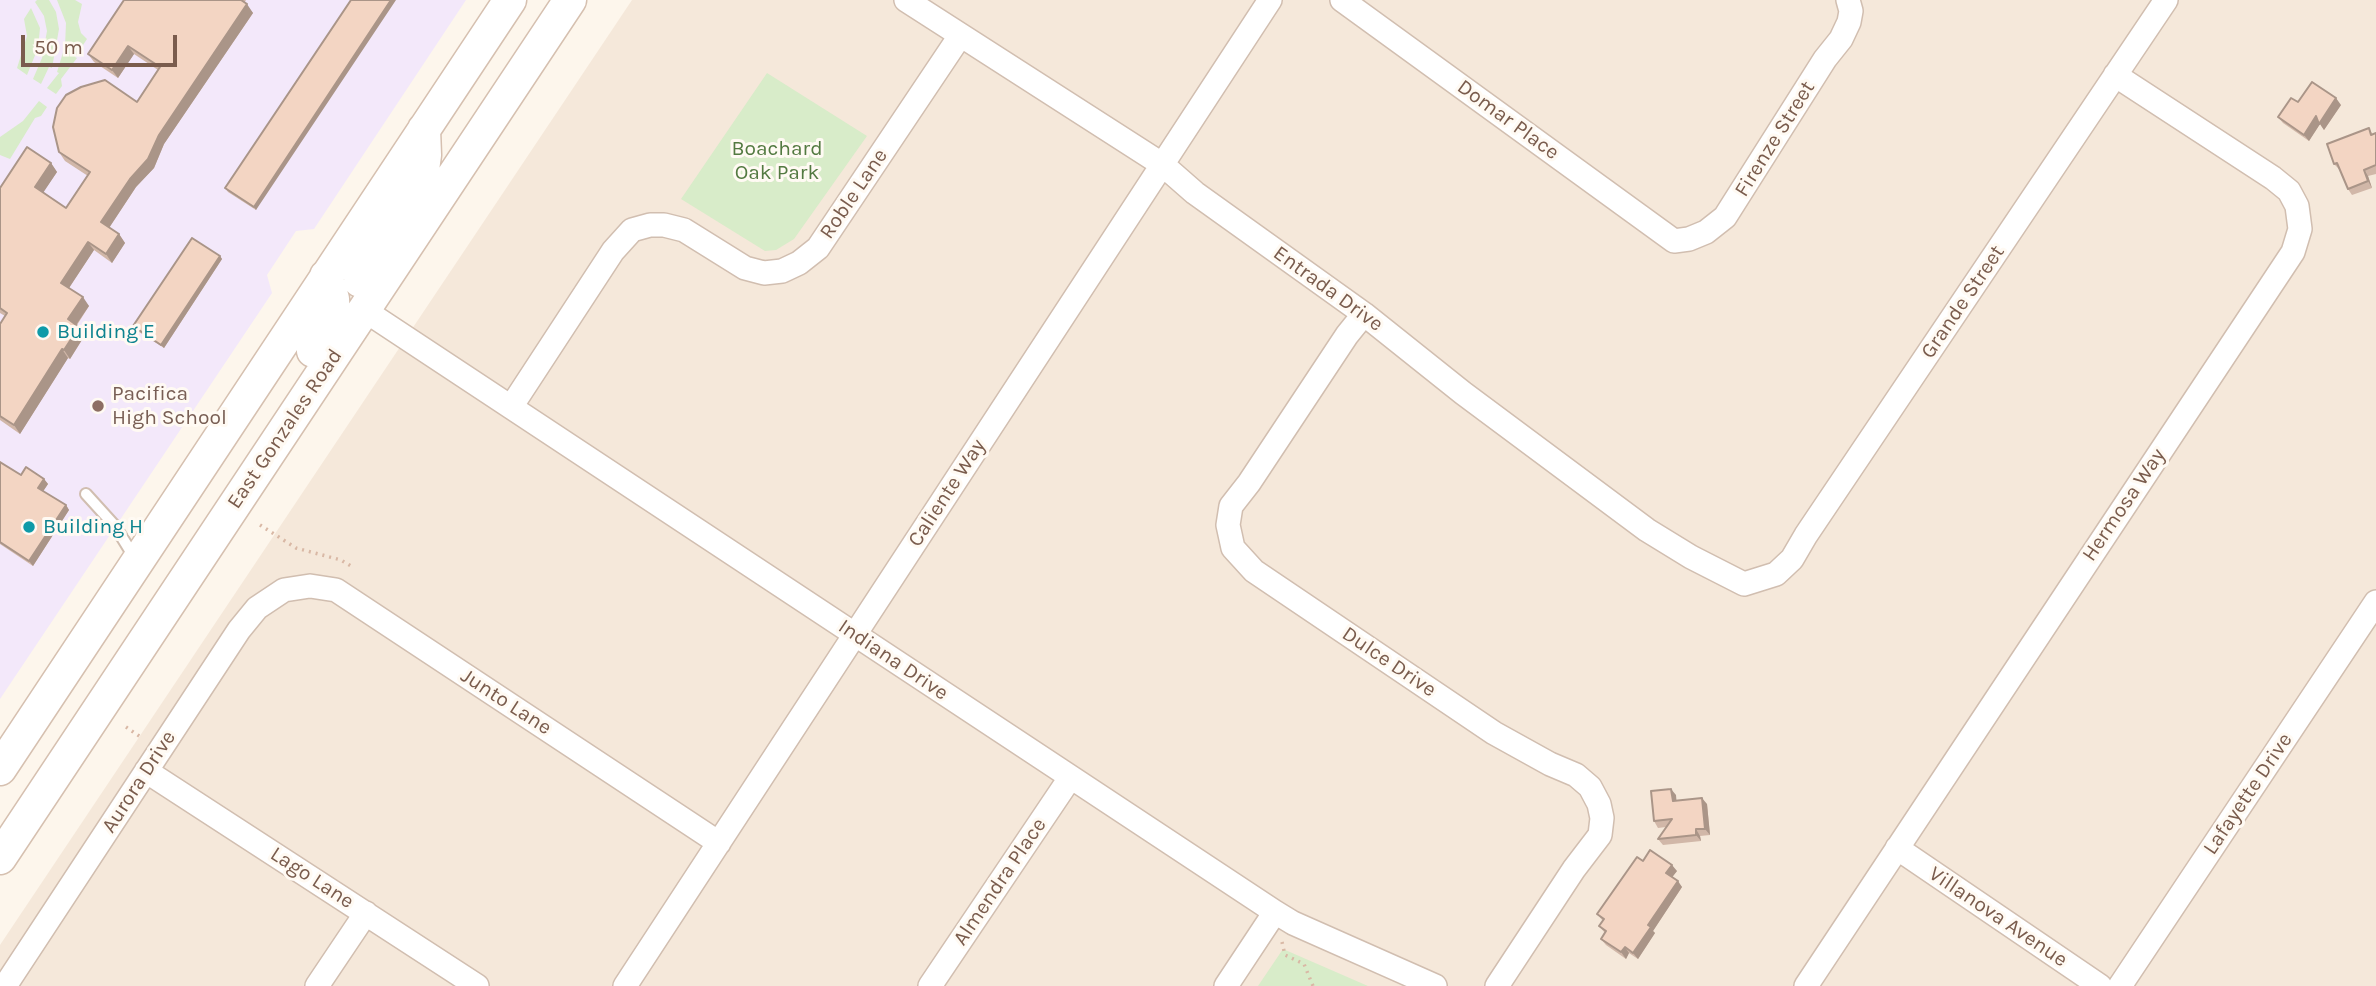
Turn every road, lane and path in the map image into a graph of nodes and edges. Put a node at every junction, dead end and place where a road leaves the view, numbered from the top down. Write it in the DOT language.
graph roads {
  1 [pos="510,0"];
  2 [pos="570,0"];
  3 [pos="906,0"];
  4 [pos="1270,0"];
  5 [pos="1342,0"];
  6 [pos="2166,0"];
  7 [pos="1849,5"];
  8 [pos="960,36"];
  9 [pos="2115,75"];
  10 [pos="424,128"];
  11 [pos="1163,166"];
  12 [pos="1674,241"];
  13 [pos="326,276"];
  14 [pos="364,310"];
  15 [pos="1364,314"];
  16 [pos="511,407"];
  17 [pos="86,494"];
  18 [pos="260,525"];
  19 [pos="137,562"];
  20 [pos="193,566"];
  21 [pos="351,566"];
  22 [pos="1744,584"];
  23 [pos="284,590"];
  24 [pos="2376,602"];
  25 [pos="854,634"];
  26 [pos="0,769"];
  27 [pos="146,771"];
  28 [pos="1070,778"];
  29 [pos="719,843"];
  30 [pos="1897,848"];
  31 [pos="0,858"];
  32 [pos="1275,912"];
  33 [pos="366,913"];
  34 [pos="5,986"];
  35 [pos="317,986"];
  36 [pos="477,986"];
  37 [pos="625,986"];
  38 [pos="930,986"];
  39 [pos="1226,986"];
  40 [pos="1313,986"];
  41 [pos="1435,986"];
  42 [pos="1497,986"];
  43 [pos="1806,986"];
  44 [pos="2100,986"];
  45 [pos="2120,986"];
  1 -- 10 [label="main road"];
  2 -- 14 [label="main road, East Gonzales Road"];
  3 -- 8 [label="street, Entrada Drive"];
  4 -- 11 [label="street, Caliente Way"];
  5 -- 12 [label="street, Domar Place"];
  6 -- 9 [label="street, Grande Street"];
  7 -- 12 [label="street, Firenze Street"];
  8 -- 11 [label="street, Entrada Drive"];
  8 -- 16 [label="street, Roble Lane"];
  9 -- 22 [label="street, Grande Street"];
  9 -- 30 [label="street, Hermosa Way"];
  10 -- 13 [label="main road"];
  10 -- 14 [label="main road"];
  11 -- 15 [label="street, Entrada Drive"];
  11 -- 25 [label="street, Caliente Way"];
  13 -- 19 [label="main road"];
  13 -- 20 [label="main road"];
  14 -- 16 [label="street, Indiana Drive"];
  14 -- 20 [label="main road, East Gonzales Road"];
  15 -- 22 [label="street, Entrada Drive"];
  15 -- 42 [label="street, Dulce Drive"];
  16 -- 25 [label="street, Indiana Drive"];
  17 -- 19 [label="lane"];
  18 -- 21 [label="path"];
  19 -- 26 [label="main road"];
  20 -- 31 [label="main road, East Gonzales Road"];
  23 -- 27 [label="street, Aurora Drive"];
  23 -- 29 [label="street, Junto Lane"];
  24 -- 45 [label="street, Lafayette Drive"];
  25 -- 28 [label="street, Indiana Drive"];
  25 -- 29 [label="street, Caliente Way"];
  27 -- 33 [label="street, Lago Lane"];
  27 -- 34 [label="street, Aurora Drive"];
  28 -- 32 [label="street, Indiana Drive"];
  28 -- 38 [label="street, Almendra Place"];
  29 -- 37 [label="street, Caliente Way"];
  30 -- 43 [label="street, Hermosa Way"];
  30 -- 44 [label="street, Villanova Avenue"];
  32 -- 39 [label="street"];
  32 -- 40 [label="path"];
  32 -- 41 [label="street, Indiana Drive"];
  33 -- 35 [label="street"];
  33 -- 36 [label="street, Lago Lane"];
}
